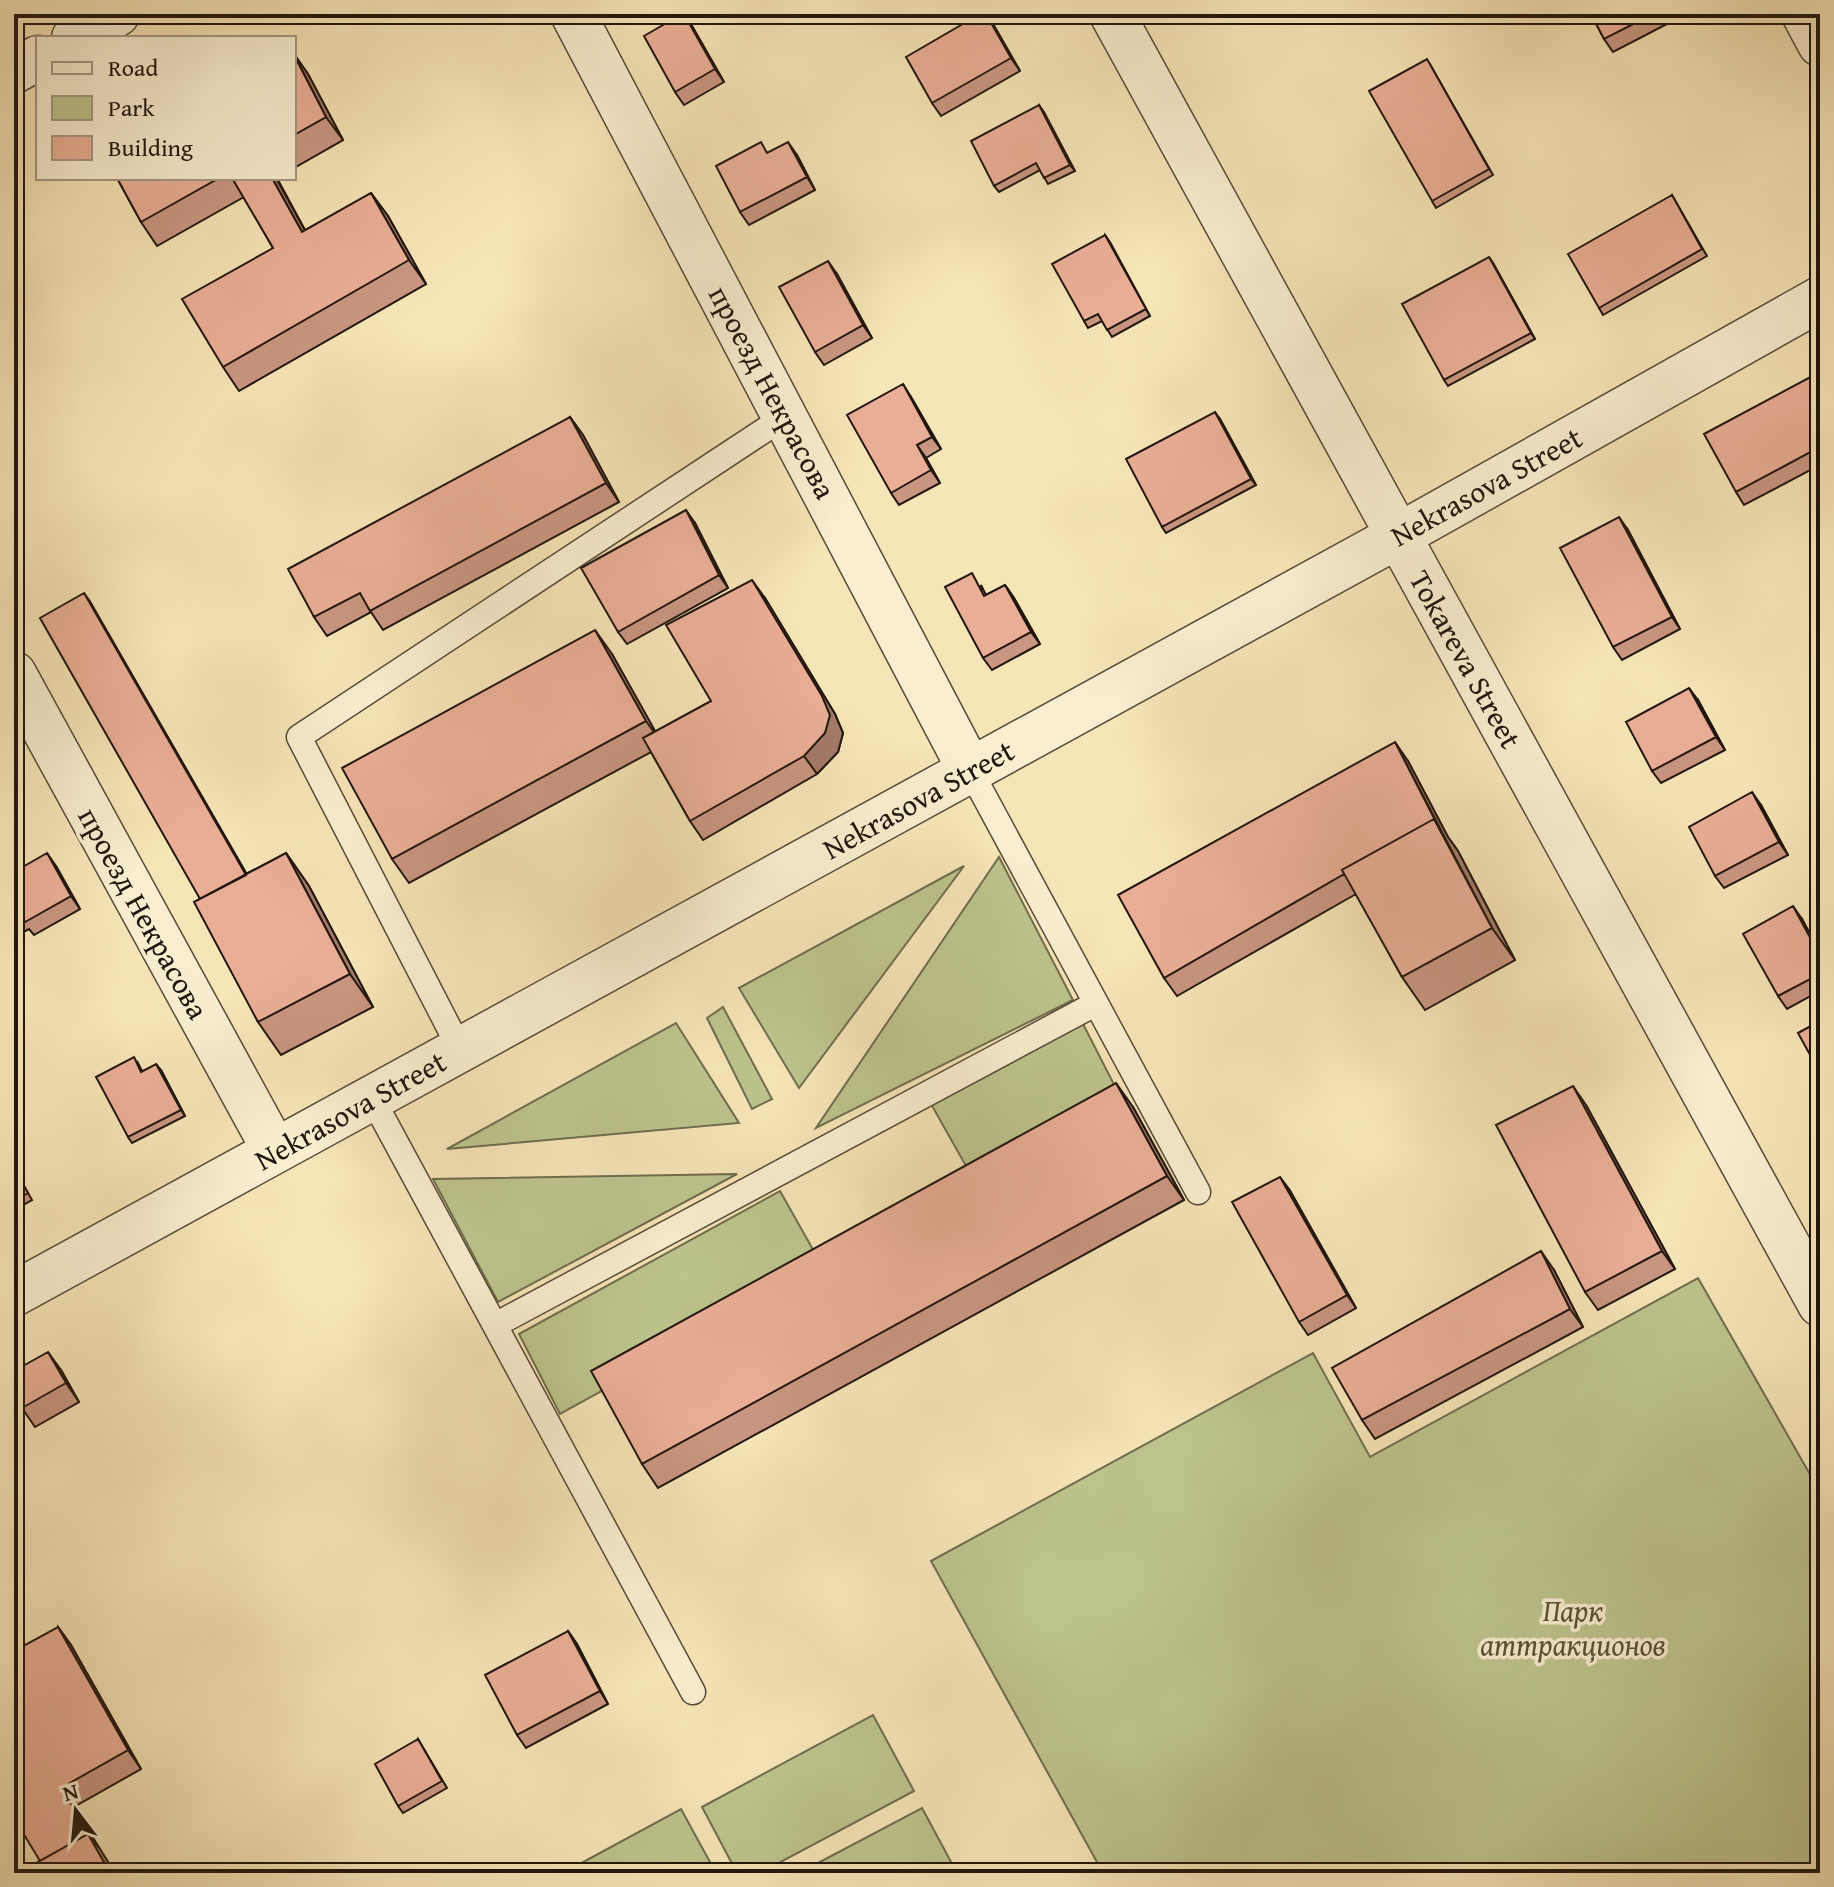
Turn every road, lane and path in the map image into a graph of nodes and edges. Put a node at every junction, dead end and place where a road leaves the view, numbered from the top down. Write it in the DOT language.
graph roads {
  1 [pos="117,14"];
  2 [pos="573,14"];
  3 [pos="1112,14"];
  4 [pos="1804,14"];
  5 [pos="78,36"];
  6 [pos="1820,44"];
  7 [pos="36,59"];
  8 [pos="14,71"];
  9 [pos="1820,299"];
  10 [pos="786,416"];
  11 [pos="1398,536"];
  12 [pos="14,674"];
  13 [pos="970,770"];
  14 [pos="1095,1004"];
  15 [pos="460,1049"];
  16 [pos="372,1098"];
  17 [pos="275,1151"];
  18 [pos="1198,1192"];
  19 [pos="14,1294"];
  20 [pos="1820,1304"];
  21 [pos="495,1325"];
  22 [pos="693,1692"];
  1 -- 5 [label="street"];
  2 -- 10 [label="street, проезд Некрасова"];
  3 -- 11 [label="street, Tokareva Street"];
  4 -- 6 [label="street"];
  7 -- 8 [label="street"];
  9 -- 11 [label="street, Nekrasova Street"];
  10 -- 13 [label="street, проезд Некрасова"];
  10 -- 15 [label="lane"];
  11 -- 13 [label="street, Nekrasova Street"];
  11 -- 20 [label="street, Tokareva Street"];
  12 -- 17 [label="street, проезд Некрасова"];
  13 -- 14 [label="lane"];
  13 -- 15 [label="street, Nekrasova Street"];
  14 -- 18 [label="lane"];
  14 -- 21 [label="lane"];
  15 -- 16 [label="street, Nekrasova Street"];
  16 -- 17 [label="street, Nekrasova Street"];
  16 -- 21 [label="lane"];
  17 -- 19 [label="street, Nekrasova Street"];
  21 -- 22 [label="lane"];
}
